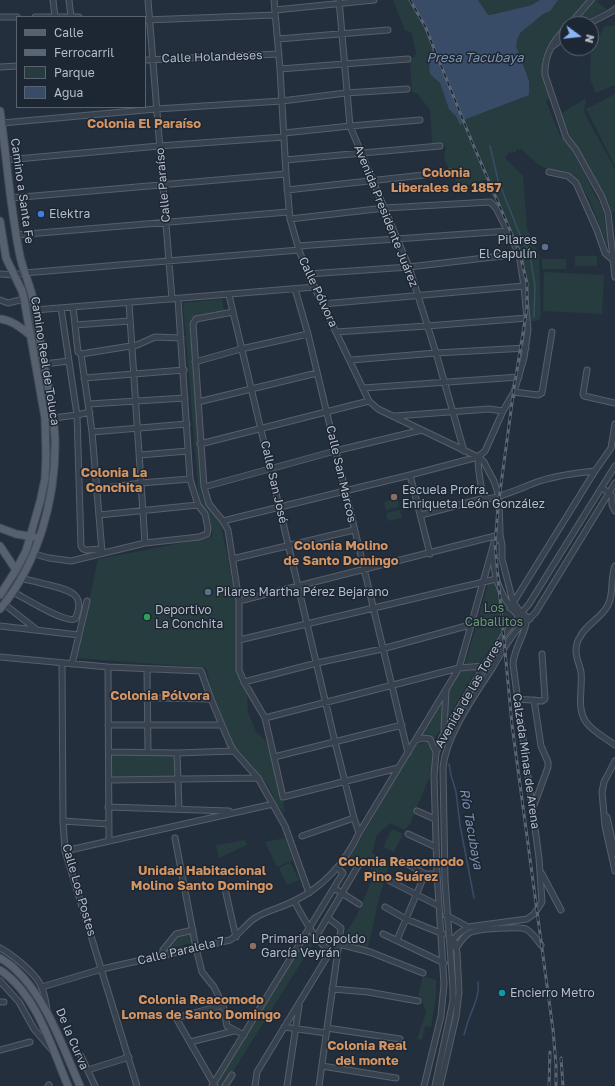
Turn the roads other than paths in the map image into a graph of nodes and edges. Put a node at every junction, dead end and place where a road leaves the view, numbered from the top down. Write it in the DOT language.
graph roads {
  1 [pos="53,0"];
  2 [pos="69,0"];
  3 [pos="148,0"];
  4 [pos="274,0"];
  5 [pos="374,0"];
  6 [pos="591,0"];
  7 [pos="339,2"];
  8 [pos="615,9"];
  9 [pos="275,12"];
  10 [pos="55,16"];
  11 [pos="71,16"];
  12 [pos="577,16"];
  13 [pos="0,17"];
  14 [pos="16,17"];
  15 [pos="599,18"];
  16 [pos="147,20"];
  17 [pos="388,30"];
  18 [pos="342,33"];
  19 [pos="559,36"];
  20 [pos="278,38"];
  21 [pos="559,42"];
  22 [pos="548,51"];
  23 [pos="279,54"];
  24 [pos="152,59"];
  25 [pos="408,59"];
  26 [pos="146,60"];
  27 [pos="344,64"];
  28 [pos="16,66"];
  29 [pos="0,67"];
  30 [pos="280,69"];
  31 [pos="406,89"];
  32 [pos="346,93"];
  33 [pos="282,101"];
  34 [pos="156,109"];
  35 [pos="0,112"];
  36 [pos="420,120"];
  37 [pos="2,123"];
  38 [pos="350,126"];
  39 [pos="284,135"];
  40 [pos="159,146"];
  41 [pos="440,146"];
  42 [pos="361,153"];
  43 [pos="6,160"];
  44 [pos="285,160"];
  45 [pos="451,172"];
  46 [pos="549,172"];
  47 [pos="286,174"];
  48 [pos="373,181"];
  49 [pos="163,184"];
  50 [pos="287,190"];
  51 [pos="11,198"];
  52 [pos="385,208"];
  53 [pos="288,212"];
  54 [pos="615,212"];
  55 [pos="608,213"];
  56 [pos="290,219"];
  57 [pos="0,222"];
  58 [pos="166,222"];
  59 [pos="508,231"];
  60 [pos="16,235"];
  61 [pos="397,238"];
  62 [pos="298,248"];
  63 [pos="519,254"];
  64 [pos="614,260"];
  65 [pos="169,261"];
  66 [pos="408,267"];
  67 [pos="24,273"];
  68 [pos="0,274"];
  69 [pos="308,274"];
  70 [pos="14,275"];
  71 [pos="615,277"];
  72 [pos="524,286"];
  73 [pos="315,287"];
  74 [pos="295,289"];
  75 [pos="229,295"];
  76 [pos="417,296"];
  77 [pos="24,299"];
  78 [pos="172,299"];
  79 [pos="178,299"];
  80 [pos="0,300"];
  81 [pos="129,303"];
  82 [pos="323,304"];
  83 [pos="73,307"];
  84 [pos="61,308"];
  85 [pos="35,310"];
  86 [pos="233,312"];
  87 [pos="527,318"];
  88 [pos="0,319"];
  89 [pos="130,321"];
  90 [pos="75,325"];
  91 [pos="427,326"];
  92 [pos="336,332"];
  93 [pos="552,332"];
  94 [pos="308,334"];
  95 [pos="30,335"];
  96 [pos="181,338"];
  97 [pos="132,345"];
  98 [pos="526,348"];
  99 [pos="241,349"];
  100 [pos="436,353"];
  101 [pos="81,354"];
  102 [pos="351,360"];
  103 [pos="69,361"];
  104 [pos="195,362"];
  105 [pos="44,364"];
  106 [pos="184,370"];
  107 [pos="587,370"];
  108 [pos="317,373"];
  109 [pos="134,374"];
  110 [pos="519,377"];
  111 [pos="84,378"];
  112 [pos="444,382"];
  113 [pos="364,388"];
  114 [pos="251,390"];
  115 [pos="514,392"];
  116 [pos="186,398"];
  117 [pos="369,400"];
  118 [pos="135,401"];
  119 [pos="198,402"];
  120 [pos="615,403"];
  121 [pos="89,404"];
  122 [pos="452,411"];
  123 [pos="503,411"];
  124 [pos="90,412"];
  125 [pos="326,412"];
  126 [pos="77,415"];
  127 [pos="393,416"];
  128 [pos="53,418"];
  129 [pos="186,424"];
  130 [pos="615,424"];
  131 [pos="261,428"];
  132 [pos="138,429"];
  133 [pos="422,430"];
  134 [pos="92,432"];
  135 [pos="200,444"];
  136 [pos="188,451"];
  137 [pos="335,451"];
  138 [pos="464,451"];
  139 [pos="140,455"];
  140 [pos="478,457"];
  141 [pos="615,466"];
  142 [pos="271,469"];
  143 [pos="595,471"];
  144 [pos="410,475"];
  145 [pos="190,479"];
  146 [pos="141,483"];
  147 [pos="615,483"];
  148 [pos="204,487"];
  149 [pos="602,488"];
  150 [pos="97,489"];
  151 [pos="345,491"];
  152 [pos="609,493"];
  153 [pos="499,497"];
  154 [pos="485,498"];
  155 [pos="198,505"];
  156 [pos="280,507"];
  157 [pos="144,510"];
  158 [pos="615,511"];
  159 [pos="99,515"];
  160 [pos="421,515"];
  161 [pos="223,521"];
  162 [pos="0,528"];
  163 [pos="354,530"];
  164 [pos="500,535"];
  165 [pos="31,536"];
  166 [pos="40,537"];
  167 [pos="145,543"];
  168 [pos="0,546"];
  169 [pos="289,546"];
  170 [pos="493,547"];
  171 [pos="26,551"];
  172 [pos="102,551"];
  173 [pos="34,554"];
  174 [pos="430,554"];
  175 [pos="232,559"];
  176 [pos="615,566"];
  177 [pos="363,569"];
  178 [pos="16,570"];
  179 [pos="22,579"];
  180 [pos="496,579"];
  181 [pos="10,580"];
  182 [pos="484,581"];
  183 [pos="298,585"];
  184 [pos="15,589"];
  185 [pos="0,595"];
  186 [pos="87,601"];
  187 [pos="239,601"];
  188 [pos="513,602"];
  189 [pos="2,607"];
  190 [pos="510,608"];
  191 [pos="373,609"];
  192 [pos="520,615"];
  193 [pos="528,621"];
  194 [pos="308,624"];
  195 [pos="470,625"];
  196 [pos="0,626"];
  197 [pos="38,630"];
  198 [pos="79,635"];
  199 [pos="239,640"];
  200 [pos="382,649"];
  201 [pos="542,654"];
  202 [pos="0,657"];
  203 [pos="62,663"];
  204 [pos="317,663"];
  205 [pos="72,664"];
  206 [pos="484,666"];
  207 [pos="108,667"];
  208 [pos="459,668"];
  209 [pos="147,670"];
  210 [pos="244,682"];
  211 [pos="392,686"];
  212 [pos="446,689"];
  213 [pos="109,697"];
  214 [pos="147,697"];
  215 [pos="210,699"];
  216 [pos="518,699"];
  217 [pos="534,700"];
  218 [pos="326,702"];
  219 [pos="265,718"];
  220 [pos="148,724"];
  221 [pos="108,725"];
  222 [pos="221,725"];
  223 [pos="402,725"];
  224 [pos="444,733"];
  225 [pos="416,740"];
  226 [pos="336,742"];
  227 [pos="615,745"];
  228 [pos="234,751"];
  229 [pos="108,752"];
  230 [pos="148,752"];
  231 [pos="436,752"];
  232 [pos="177,753"];
  233 [pos="408,753"];
  234 [pos="274,757"];
  235 [pos="615,761"];
  236 [pos="398,768"];
  237 [pos="258,778"];
  238 [pos="178,779"];
  239 [pos="109,780"];
  240 [pos="345,781"];
  241 [pos="273,804"];
  242 [pos="108,807"];
  243 [pos="604,808"];
  244 [pos="179,809"];
  245 [pos="417,811"];
  246 [pos="533,811"];
  247 [pos="236,812"];
  248 [pos="354,818"];
  249 [pos="436,819"];
  250 [pos="63,821"];
  251 [pos="108,824"];
  252 [pos="359,833"];
  253 [pos="408,834"];
  254 [pos="302,836"];
  255 [pos="175,838"];
  256 [pos="109,840"];
  257 [pos="436,847"];
  258 [pos="65,851"];
  259 [pos="615,852"];
  260 [pos="402,861"];
  261 [pos="358,866"];
  262 [pos="338,868"];
  263 [pos="540,871"];
  264 [pos="615,872"];
  265 [pos="425,874"];
  266 [pos="437,874"];
  267 [pos="390,881"];
  268 [pos="334,888"];
  269 [pos="225,889"];
  270 [pos="309,893"];
  271 [pos="342,893"];
  272 [pos="416,895"];
  273 [pos="294,901"];
  274 [pos="359,904"];
  275 [pos="385,907"];
  276 [pos="439,908"];
  277 [pos="561,910"];
  278 [pos="447,916"];
  279 [pos="328,918"];
  280 [pos="406,918"];
  281 [pos="468,927"];
  282 [pos="310,928"];
  283 [pos="193,930"];
  284 [pos="441,932"];
  285 [pos="383,934"];
  286 [pos="448,936"];
  287 [pos="236,937"];
  288 [pos="316,937"];
  289 [pos="397,940"];
  290 [pos="453,940"];
  291 [pos="339,944"];
  292 [pos="541,945"];
  293 [pos="456,947"];
  294 [pos="0,948"];
  295 [pos="196,948"];
  296 [pos="450,949"];
  297 [pos="330,952"];
  298 [pos="337,955"];
  299 [pos="162,956"];
  300 [pos="0,958"];
  301 [pos="444,963"];
  302 [pos="102,969"];
  303 [pos="0,970"];
  304 [pos="423,973"];
  305 [pos="0,981"];
  306 [pos="42,987"];
  307 [pos="332,989"];
  308 [pos="418,1001"];
  309 [pos="299,1002"];
  310 [pos="224,1005"];
  311 [pos="49,1016"];
  312 [pos="284,1027"];
  313 [pos="295,1028"];
  314 [pos="327,1030"];
  315 [pos="234,1031"];
  316 [pos="244,1035"];
  317 [pos="400,1039"];
  318 [pos="30,1042"];
  319 [pos="190,1042"];
  320 [pos="0,1050"];
  321 [pos="53,1052"];
  322 [pos="81,1056"];
  323 [pos="129,1057"];
  324 [pos="322,1066"];
  325 [pos="88,1070"];
  326 [pos="232,1075"];
  327 [pos="396,1078"];
  328 [pos="213,1085"];
  329 [pos="68,1086"];
  330 [pos="80,1086"];
  331 [pos="95,1086"];
  332 [pos="137,1086"];
  333 [pos="225,1086"];
  334 [pos="255,1086"];
  335 [pos="287,1086"];
  336 [pos="319,1086"];
  337 [pos="424,1086"];
  338 [pos="435,1086"];
  339 [pos="440,1086"];
  1 -- 10 [label="street"];
  2 -- 11 [label="street"];
  3 -- 16 [label="street, Calle Paraíso"];
  4 -- 9 [label="street, Calle Pólvora"];
  5 -- 7 [label="street"];
  6 -- 12 [label="street"];
  7 -- 9 [label="street"];
  7 -- 18 [label="street, Avenida Presidente Juárez"];
  8 -- 15 [label="street"];
  9 -- 16 [label="street"];
  9 -- 20 [label="street, Calle Pólvora"];
  13 -- 14 [label="street"];
  16 -- 24 [label="street, Calle Paraíso"];
  17 -- 18 [label="street"];
  18 -- 20 [label="street"];
  18 -- 27 [label="street, Avenida Presidente Juárez"];
  19 -- 22 [label="street"];
  20 -- 23 [label="street, Calle Pólvora"];
  21 -- 22 [label="street"];
  22 -- 55 [label="street"];
  23 -- 24 [label="street, Calle Holandeses"];
  23 -- 30 [label="street, Calle Pólvora"];
  24 -- 26 [label="street, Calle Holandeses"];
  24 -- 34 [label="street, Calle Paraíso"];
  25 -- 27 [label="street"];
  27 -- 30 [label="street"];
  27 -- 32 [label="street, Avenida Presidente Juárez"];
  28 -- 29 [label="street"];
  30 -- 33 [label="street, Calle Pólvora"];
  31 -- 32 [label="street"];
  32 -- 33 [label="street"];
  32 -- 38 [label="street, Avenida Presidente Juárez"];
  33 -- 34 [label="street"];
  33 -- 39 [label="street, Calle Pólvora"];
  34 -- 37 [label="street"];
  34 -- 40 [label="street, Calle Paraíso"];
  35 -- 37 [label="main road, Camino a Santa Fe"];
  36 -- 38 [label="street"];
  37 -- 43 [label="main road, Camino a Santa Fe"];
  38 -- 39 [label="street"];
  38 -- 42 [label="street, Avenida Presidente Juárez"];
  39 -- 40 [label="street"];
  39 -- 44 [label="street, Calle Pólvora"];
  40 -- 43 [label="street"];
  40 -- 49 [label="street, Calle Paraíso"];
  41 -- 42 [label="street"];
  42 -- 44 [label="street"];
  42 -- 48 [label="street, Avenida Presidente Juárez"];
  43 -- 51 [label="main road, Camino a Santa Fe"];
  44 -- 47 [label="street, Calle Pólvora"];
  45 -- 48 [label="street"];
  46 -- 64 [label="street"];
  47 -- 49 [label="street"];
  47 -- 50 [label="street, Calle Pólvora"];
  48 -- 50 [label="street"];
  48 -- 52 [label="street, Avenida Presidente Juárez"];
  49 -- 51 [label="street"];
  49 -- 58 [label="street, Calle Paraíso"];
  50 -- 53 [label="street, Calle Pólvora"];
  51 -- 60 [label="main road, Camino a Santa Fe"];
  52 -- 56 [label="street"];
  52 -- 59 [label="street"];
  52 -- 61 [label="street, Avenida Presidente Juárez"];
  53 -- 56 [label="street, Calle Pólvora"];
  53 -- 58 [label="street"];
  54 -- 55 [label="street"];
  55 -- 64 [label="street"];
  56 -- 62 [label="street, Calle Pólvora"];
  57 -- 70 [label="main road, Camino Real de Toluca"];
  58 -- 60 [label="street"];
  58 -- 65 [label="street, Calle Paraíso"];
  59 -- 61 [label="street"];
  59 -- 63 [label="street"];
  60 -- 67 [label="main road, Camino a Santa Fe"];
  61 -- 62 [label="street"];
  61 -- 66 [label="street, Avenida Presidente Juárez"];
  62 -- 65 [label="street"];
  62 -- 69 [label="street, Calle Pólvora"];
  63 -- 66 [label="street"];
  63 -- 72 [label="street"];
  64 -- 71 [label="street"];
  65 -- 67 [label="street"];
  65 -- 78 [label="street, Calle Paraíso"];
  66 -- 69 [label="street"];
  66 -- 76 [label="street, Avenida Presidente Juárez"];
  67 -- 70 [label="street"];
  67 -- 85 [label="main road, Camino Real de Toluca"];
  68 -- 70 [label="street"];
  69 -- 73 [label="street, Calle Pólvora"];
  70 -- 77 [label="main road, Camino Real de Toluca"];
  72 -- 76 [label="street"];
  72 -- 87 [label="street"];
  73 -- 74 [label="street"];
  73 -- 82 [label="street, Calle Pólvora"];
  74 -- 75 [label="street"];
  74 -- 94 [label="street, Calle San Marcos"];
  75 -- 79 [label="street"];
  75 -- 86 [label="street, Calle San José"];
  76 -- 82 [label="street"];
  76 -- 91 [label="street, Avenida Presidente Juárez"];
  77 -- 80 [label="street"];
  77 -- 95 [label="main road, Camino Real de Toluca"];
  78 -- 79 [label="street"];
  78 -- 81 [label="street"];
  79 -- 96 [label="street"];
  81 -- 83 [label="street"];
  81 -- 89 [label="street"];
  82 -- 92 [label="street, Calle Pólvora"];
  83 -- 84 [label="street"];
  83 -- 90 [label="street"];
  84 -- 85 [label="street"];
  84 -- 103 [label="street"];
  85 -- 105 [label="main road, Camino Real de Toluca"];
  86 -- 99 [label="street, Calle San José"];
  86 -- 104 [label="street"];
  87 -- 91 [label="street"];
  87 -- 98 [label="street"];
  88 -- 95 [label="main road"];
  89 -- 90 [label="street"];
  89 -- 97 [label="street"];
  90 -- 101 [label="street"];
  91 -- 92 [label="street"];
  91 -- 100 [label="street, Avenida Presidente Juárez"];
  92 -- 102 [label="street, Calle Pólvora"];
  93 -- 115 [label="street"];
  94 -- 99 [label="street"];
  94 -- 108 [label="street, Calle San Marcos"];
  95 -- 165 [label="main road, Camino Real de Toluca"];
  96 -- 97 [label="street"];
  96 -- 106 [label="street"];
  97 -- 101 [label="street"];
  97 -- 109 [label="street"];
  98 -- 100 [label="street"];
  98 -- 110 [label="street"];
  99 -- 104 [label="street"];
  99 -- 114 [label="street, Calle San José"];
  100 -- 102 [label="street"];
  100 -- 112 [label="street, Avenida Presidente Juárez"];
  101 -- 111 [label="street"];
  102 -- 113 [label="street, Calle Pólvora"];
  103 -- 105 [label="street"];
  103 -- 126 [label="street"];
  104 -- 119 [label="street"];
  105 -- 128 [label="main road, Camino Real de Toluca"];
  106 -- 109 [label="street"];
  106 -- 116 [label="street"];
  107 -- 120 [label="street"];
  108 -- 114 [label="street"];
  108 -- 125 [label="street, Calle San Marcos"];
  109 -- 111 [label="street"];
  109 -- 118 [label="street"];
  110 -- 112 [label="street"];
  110 -- 115 [label="street"];
  111 -- 121 [label="street"];
  112 -- 113 [label="street"];
  112 -- 122 [label="street, Avenida Presidente Juárez"];
  113 -- 117 [label="street, Calle Pólvora"];
  114 -- 119 [label="street"];
  114 -- 131 [label="street, Calle San José"];
  115 -- 123 [label="street"];
  116 -- 118 [label="street"];
  116 -- 129 [label="street"];
  117 -- 125 [label="street"];
  117 -- 127 [label="street, Calle Pólvora"];
  118 -- 121 [label="street"];
  118 -- 132 [label="street"];
  119 -- 135 [label="street"];
  121 -- 124 [label="street"];
  122 -- 123 [label="street"];
  122 -- 127 [label="street"];
  122 -- 138 [label="street, Avenida Presidente Juárez"];
  123 -- 140 [label="street"];
  124 -- 126 [label="street"];
  124 -- 134 [label="street"];
  125 -- 131 [label="street"];
  125 -- 137 [label="street, Calle San Marcos"];
  126 -- 128 [label="street"];
  126 -- 172 [label="street"];
  127 -- 133 [label="street, Calle Pólvora"];
  128 -- 166 [label="main road, Camino Real de Toluca"];
  129 -- 132 [label="street"];
  129 -- 136 [label="street"];
  130 -- 143 [label="street"];
  131 -- 135 [label="street"];
  131 -- 142 [label="street, Calle San José"];
  132 -- 134 [label="street"];
  132 -- 139 [label="street"];
  133 -- 137 [label="street"];
  133 -- 138 [label="street, Calle Pólvora"];
  134 -- 150 [label="street"];
  135 -- 148 [label="street"];
  136 -- 139 [label="street"];
  136 -- 145 [label="street"];
  137 -- 142 [label="street"];
  137 -- 151 [label="street, Calle San Marcos"];
  138 -- 140 [label="street, Calle Pólvora"];
  139 -- 146 [label="street"];
  140 -- 144 [label="street"];
  140 -- 153 [label="street"];
  140 -- 154 [label="street"];
  141 -- 149 [label="street, Avenida de las Torres"];
  142 -- 148 [label="street"];
  142 -- 156 [label="street, Calle San José"];
  143 -- 153 [label="street"];
  143 -- 188 [label="street"];
  144 -- 151 [label="street"];
  144 -- 160 [label="street"];
  145 -- 146 [label="street"];
  145 -- 155 [label="street"];
  146 -- 150 [label="street"];
  146 -- 157 [label="street"];
  147 -- 152 [label="street, Avenida de las Torres"];
  148 -- 161 [label="street"];
  149 -- 152 [label="street"];
  149 -- 192 [label="street, Avenida de las Torres"];
  150 -- 159 [label="street"];
  151 -- 156 [label="street"];
  151 -- 163 [label="street, Calle San Marcos"];
  152 -- 158 [label="street"];
  152 -- 193 [label="street, Avenida de las Torres"];
  153 -- 154 [label="street"];
  153 -- 164 [label="street"];
  154 -- 160 [label="street"];
  155 -- 157 [label="street"];
  155 -- 167 [label="street"];
  156 -- 161 [label="street"];
  156 -- 169 [label="street, Calle San José"];
  157 -- 159 [label="street"];
  157 -- 167 [label="street"];
  159 -- 172 [label="street"];
  160 -- 174 [label="street"];
  161 -- 175 [label="street"];
  162 -- 165 [label="main road"];
  163 -- 169 [label="street"];
  163 -- 177 [label="street, Calle San Marcos"];
  164 -- 170 [label="street, Calle Paralela 7"];
  164 -- 174 [label="street"];
  164 -- 188 [label="street"];
  165 -- 166 [label="main road"];
  165 -- 171 [label="main road, Camino Real de Toluca"];
  166 -- 173 [label="main road, Camino Real de Toluca"];
  167 -- 172 [label="street"];
  168 -- 178 [label="main road"];
  169 -- 175 [label="street"];
  169 -- 183 [label="street, Calle San José"];
  170 -- 180 [label="street"];
  170 -- 182 [label="street, Calle Paralela 7"];
  171 -- 173 [label="street"];
  171 -- 178 [label="main road, Camino Real de Toluca"];
  172 -- 173 [label="street"];
  173 -- 179 [label="main road, Camino Real de Toluca"];
  174 -- 177 [label="street"];
  175 -- 187 [label="street"];
  176 -- 227 [label="street"];
  177 -- 183 [label="street"];
  177 -- 191 [label="street, Calle San Marcos"];
  178 -- 181 [label="main road, Camino Real de Toluca"];
  179 -- 184 [label="main road, Camino Real de Toluca"];
  179 -- 184 [label="street"];
  180 -- 182 [label="street"];
  180 -- 190 [label="street"];
  181 -- 184 [label="main road"];
  181 -- 185 [label="main road, Camino Real de Toluca"];
  182 -- 191 [label="street"];
  182 -- 195 [label="street, Calle Paralela 7"];
  183 -- 187 [label="street"];
  183 -- 194 [label="street, Calle San José"];
  184 -- 189 [label="main road, Camino Real de Toluca"];
  186 -- 198 [label="street"];
  187 -- 199 [label="street"];
  188 -- 190 [label="street"];
  188 -- 192 [label="street"];
  189 -- 197 [label="street"];
  190 -- 192 [label="street"];
  191 -- 194 [label="street"];
  191 -- 200 [label="street, Calle San Marcos"];
  192 -- 193 [label="street"];
  192 -- 206 [label="street, Avenida de las Torres"];
  193 -- 216 [label="street, Calzada Minas de Arena"];
  193 -- 278 [label="street, Avenida de las Torres"];
  194 -- 199 [label="street"];
  194 -- 204 [label="street, Calle San José"];
  195 -- 200 [label="street"];
  195 -- 208 [label="street, Calle Paralela 7"];
  196 -- 197 [label="street"];
  197 -- 198 [label="street"];
  198 -- 205 [label="street"];
  199 -- 210 [label="street"];
  200 -- 204 [label="street"];
  200 -- 211 [label="street, Calle San Marcos"];
  201 -- 217 [label="street"];
  202 -- 203 [label="street"];
  203 -- 205 [label="street"];
  203 -- 250 [label="street, Calle Los Postes"];
  204 -- 210 [label="street"];
  204 -- 218 [label="street, Calle San José"];
  205 -- 207 [label="street"];
  206 -- 208 [label="street"];
  206 -- 224 [label="street, Avenida de las Torres"];
  207 -- 209 [label="street"];
  207 -- 213 [label="street"];
  208 -- 211 [label="street"];
  208 -- 212 [label="street, Calle Paralela 7"];
  209 -- 214 [label="street"];
  209 -- 215 [label="street"];
  210 -- 219 [label="street"];
  211 -- 218 [label="street"];
  211 -- 223 [label="street, Calle San Marcos"];
  212 -- 224 [label="street"];
  212 -- 225 [label="street, Calle Paralela 7"];
  213 -- 214 [label="street"];
  213 -- 221 [label="street"];
  214 -- 215 [label="street"];
  214 -- 220 [label="street"];
  215 -- 222 [label="street"];
  216 -- 217 [label="street"];
  216 -- 246 [label="street, Calzada Minas de Arena"];
  217 -- 246 [label="street"];
  218 -- 219 [label="street"];
  218 -- 226 [label="street, Calle San José"];
  219 -- 234 [label="street"];
  220 -- 221 [label="street"];
  220 -- 222 [label="street"];
  220 -- 230 [label="street"];
  221 -- 229 [label="street"];
  222 -- 228 [label="street"];
  223 -- 226 [label="street"];
  223 -- 233 [label="street, Calle San Marcos"];
  224 -- 231 [label="street, Avenida de las Torres"];
  225 -- 231 [label="street"];
  225 -- 233 [label="street, Calle Paralela 7"];
  226 -- 234 [label="street"];
  226 -- 240 [label="street, Calle San José"];
  228 -- 232 [label="street"];
  228 -- 237 [label="street"];
  229 -- 230 [label="street"];
  229 -- 239 [label="street"];
  230 -- 232 [label="street"];
  231 -- 249 [label="street, Avenida de las Torres"];
  232 -- 238 [label="street"];
  233 -- 236 [label="street, Calle Paralela 7"];
  234 -- 240 [label="street"];
  235 -- 243 [label="street"];
  236 -- 240 [label="street"];
  236 -- 252 [label="street, Calle Paralela 7"];
  237 -- 238 [label="street"];
  237 -- 241 [label="street"];
  238 -- 239 [label="street"];
  238 -- 244 [label="street"];
  239 -- 242 [label="street"];
  240 -- 248 [label="street, Calle San José"];
  241 -- 247 [label="street"];
  241 -- 270 [label="street"];
  242 -- 244 [label="street"];
  242 -- 251 [label="street"];
  243 -- 259 [label="street"];
  243 -- 264 [label="street"];
  244 -- 247 [label="street"];
  245 -- 249 [label="street"];
  246 -- 263 [label="street, Calzada Minas de Arena"];
  247 -- 256 [label="street"];
  248 -- 252 [label="street, Calle San José"];
  248 -- 254 [label="street"];
  249 -- 257 [label="street, Avenida de las Torres"];
  250 -- 251 [label="street"];
  250 -- 258 [label="street, Calle Los Postes"];
  251 -- 256 [label="street"];
  252 -- 262 [label="street, Calle Paralela 7"];
  253 -- 257 [label="street"];
  255 -- 283 [label="street"];
  256 -- 258 [label="street"];
  257 -- 266 [label="street, Avenida de las Torres"];
  258 -- 302 [label="street, Calle Los Postes"];
  260 -- 265 [label="street"];
  261 -- 271 [label="street"];
  262 -- 268 [label="street"];
  262 -- 270 [label="street, Calle Paralela 7"];
  263 -- 277 [label="street"];
  263 -- 281 [label="street, Calzada Minas de Arena"];
  265 -- 266 [label="street"];
  265 -- 272 [label="street"];
  266 -- 276 [label="street, Avenida de las Torres"];
  267 -- 272 [label="street"];
  268 -- 271 [label="street"];
  268 -- 282 [label="street"];
  269 -- 287 [label="street"];
  270 -- 273 [label="street, Calle Paralela 7"];
  271 -- 274 [label="street"];
  271 -- 279 [label="street"];
  272 -- 276 [label="street"];
  272 -- 280 [label="street"];
  273 -- 282 [label="street"];
  273 -- 287 [label="street, Calle Paralela 7"];
  275 -- 280 [label="street"];
  276 -- 278 [label="street"];
  276 -- 284 [label="street, Avenida de las Torres"];
  278 -- 281 [label="street"];
  278 -- 286 [label="street, Avenida de las Torres"];
  279 -- 288 [label="street"];
  279 -- 291 [label="street"];
  280 -- 284 [label="street"];
  280 -- 289 [label="street"];
  281 -- 290 [label="street"];
  282 -- 288 [label="street"];
  282 -- 316 [label="street"];
  283 -- 295 [label="street"];
  283 -- 299 [label="street"];
  284 -- 286 [label="street"];
  284 -- 301 [label="street, Avenida de las Torres"];
  285 -- 289 [label="street"];
  286 -- 290 [label="street"];
  286 -- 296 [label="street, Avenida de las Torres"];
  287 -- 295 [label="street, Calle Paralela 7"];
  288 -- 297 [label="street"];
  289 -- 301 [label="street"];
  290 -- 293 [label="street"];
  290 -- 296 [label="street"];
  291 -- 298 [label="street"];
  291 -- 304 [label="street"];
  292 -- 293 [label="street"];
  293 -- 339 [label="street"];
  294 -- 306 [label="street, De la Curva"];
  295 -- 299 [label="street, Calle Paralela 7"];
  295 -- 310 [label="street"];
  296 -- 338 [label="street, Avenida de las Torres"];
  297 -- 298 [label="street"];
  297 -- 309 [label="street"];
  298 -- 307 [label="street"];
  299 -- 302 [label="street, Calle Paralela 7"];
  300 -- 311 [label="main road"];
  301 -- 337 [label="street, Avenida de las Torres"];
  302 -- 306 [label="street, Calle Paralela 7"];
  302 -- 323 [label="street, Calle Los Postes"];
  303 -- 321 [label="main road"];
  305 -- 321 [label="street, De la Curva"];
  306 -- 311 [label="street, De la Curva"];
  307 -- 308 [label="street"];
  307 -- 314 [label="street"];
  309 -- 312 [label="street"];
  309 -- 313 [label="street"];
  310 -- 315 [label="street"];
  310 -- 319 [label="street"];
  311 -- 330 [label="main road, De la Curva"];
  312 -- 313 [label="street"];
  312 -- 334 [label="street"];
  313 -- 314 [label="street"];
  313 -- 335 [label="street"];
  314 -- 317 [label="street"];
  314 -- 324 [label="street"];
  315 -- 316 [label="street"];
  315 -- 319 [label="street"];
  316 -- 328 [label="street"];
  318 -- 320 [label="street"];
  319 -- 328 [label="street"];
  321 -- 329 [label="main road, De la Curva"];
  322 -- 325 [label="street"];
  323 -- 325 [label="street"];
  323 -- 332 [label="street, Calle Los Postes"];
  324 -- 327 [label="street"];
  324 -- 336 [label="street"];
  325 -- 331 [label="street"];
  326 -- 333 [label="street"];
}
